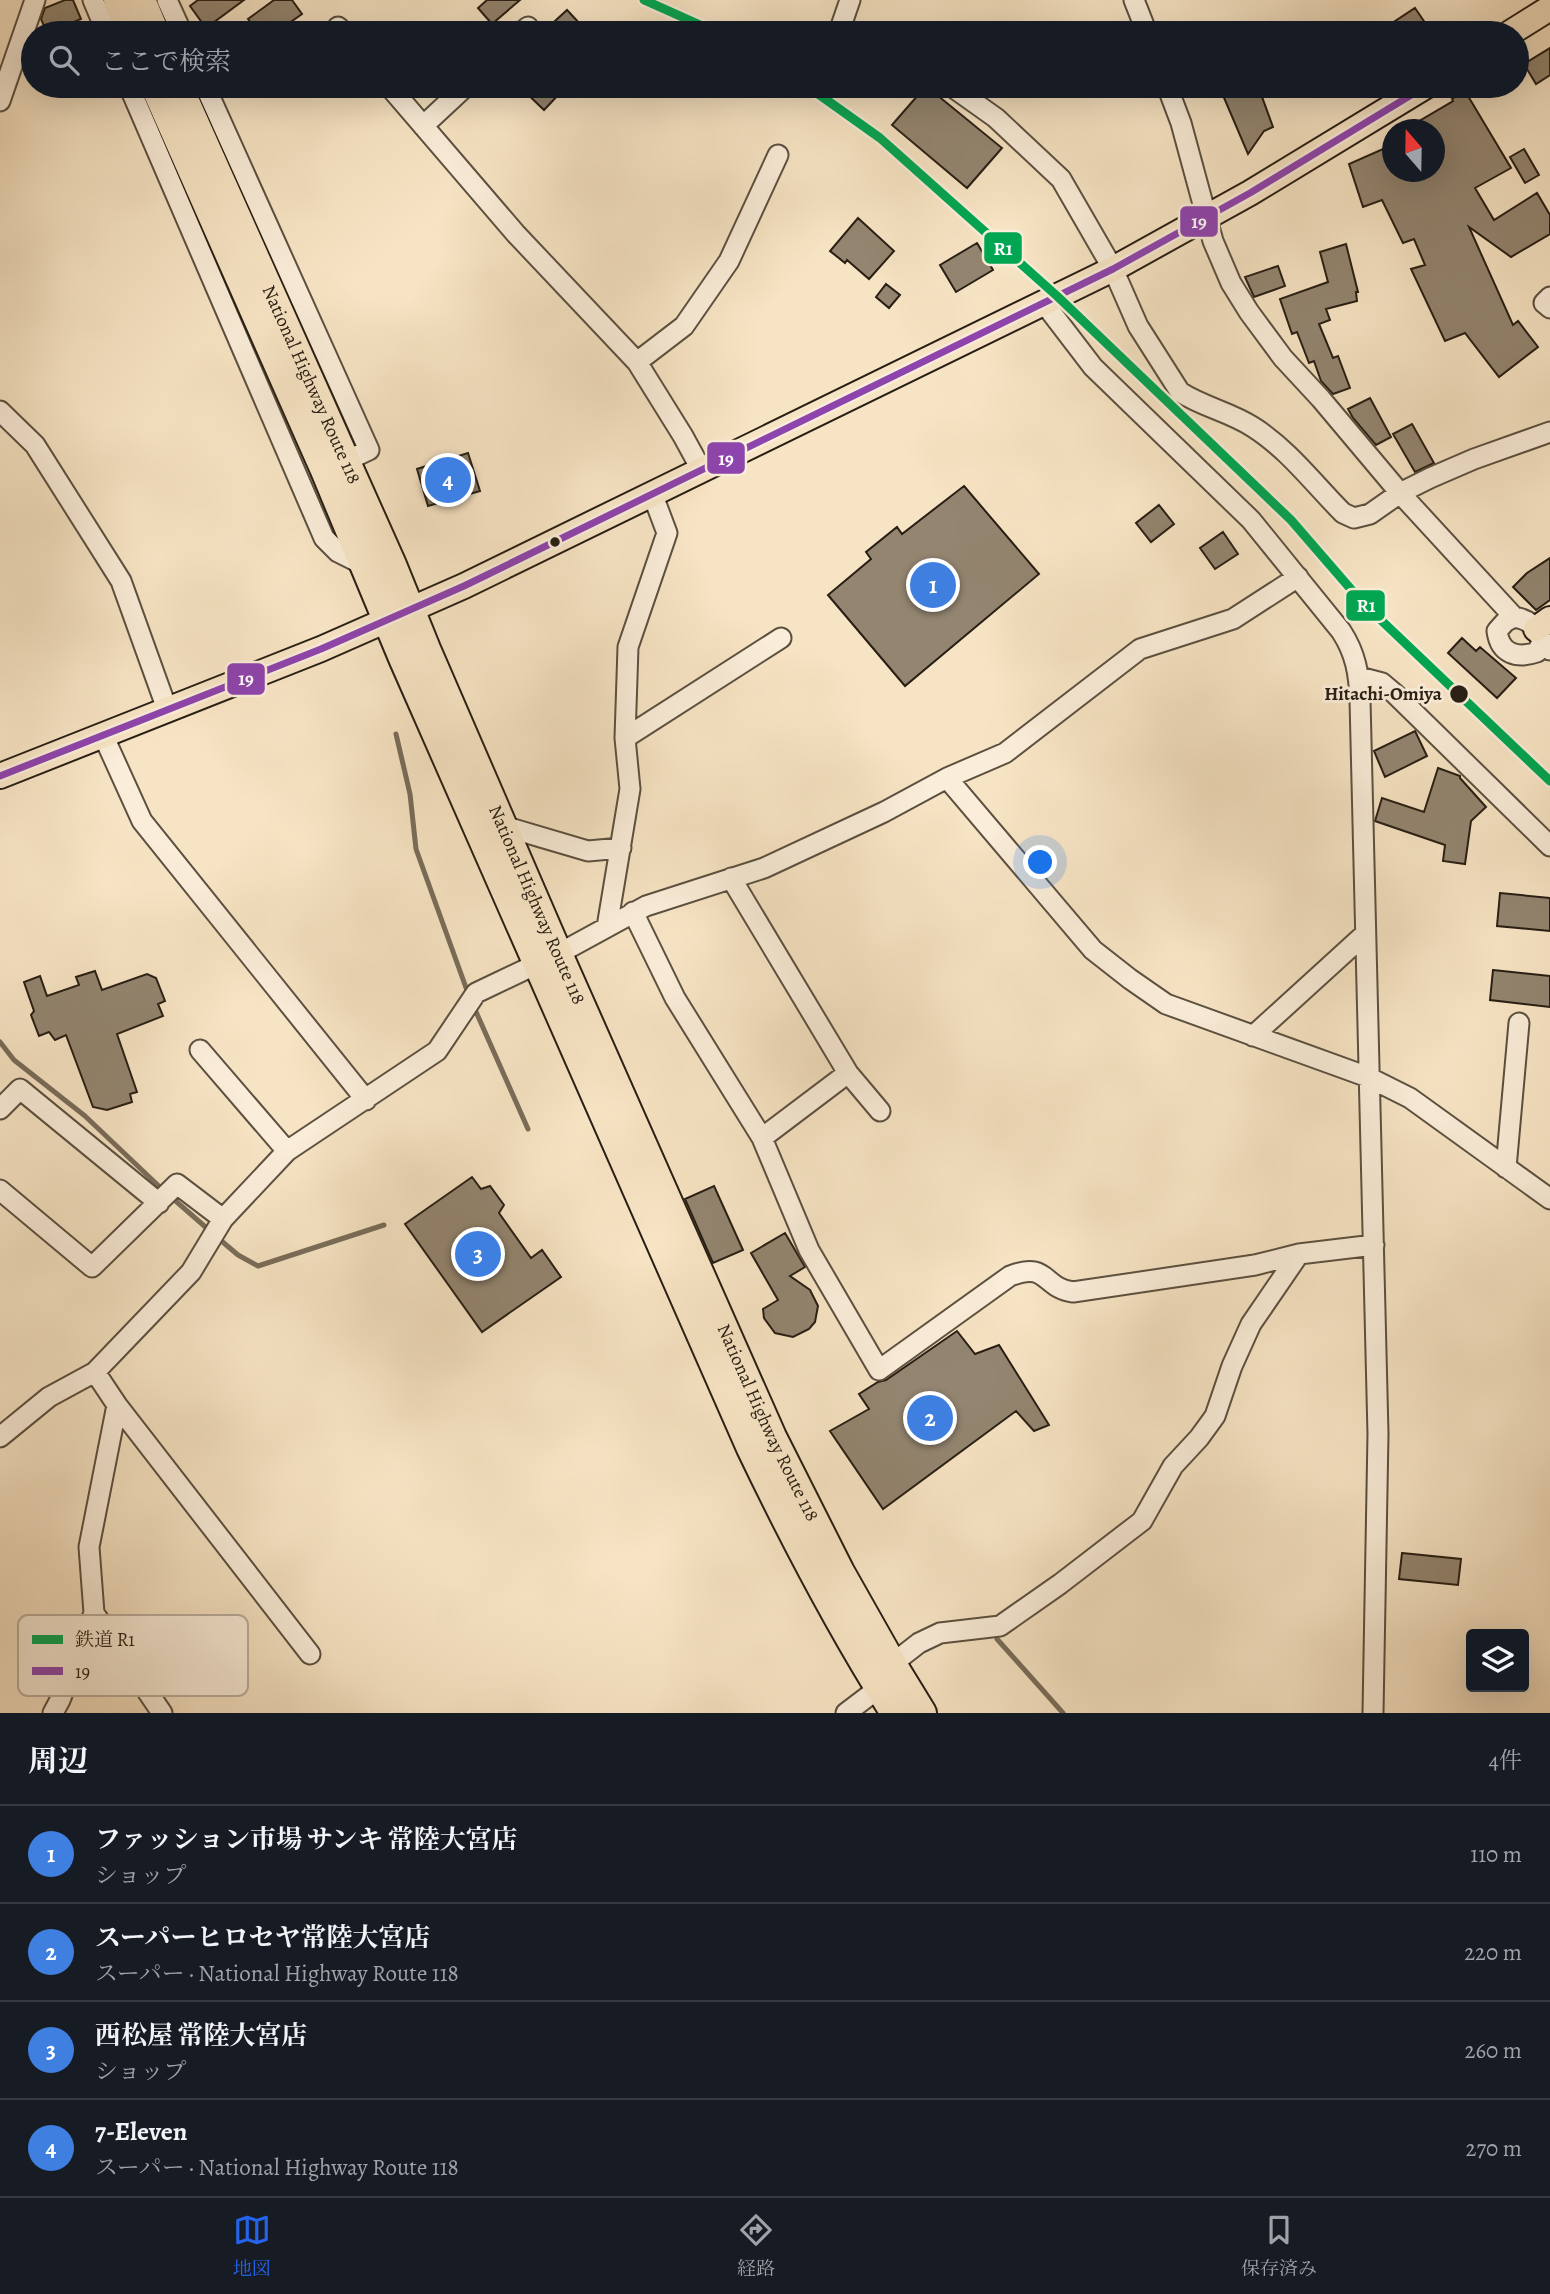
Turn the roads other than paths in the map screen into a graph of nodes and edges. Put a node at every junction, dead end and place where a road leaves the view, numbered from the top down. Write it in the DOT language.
graph roads {
  1 [pos="35,0"];
  2 [pos="93,0"];
  3 [pos="118,0"];
  4 [pos="141,0"];
  5 [pos="167,0"];
  6 [pos="850,0"];
  7 [pos="1134,0"];
  8 [pos="1550,8"];
  9 [pos="28,21"];
  10 [pos="102,21"];
  11 [pos="127,21"];
  12 [pos="150,21"];
  13 [pos="177,21"];
  14 [pos="843,21"];
  15 [pos="1142,21"];
  16 [pos="1529,21"];
  17 [pos="21,40"];
  18 [pos="134,98"];
  19 [pos="161,98"];
  20 [pos="182,98"];
  21 [pos="210,98"];
  22 [pos="400,98"];
  23 [pos="453,98"];
  24 [pos="968,98"];
  25 [pos="1171,98"];
  26 [pos="1406,98"];
  27 [pos="0,101"];
  28 [pos="424,126"];
  29 [pos="778,155"];
  30 [pos="216,199"];
  31 [pos="1208,217"];
  32 [pos="1113,269"];
  33 [pos="1550,297"];
  34 [pos="1044,303"];
  35 [pos="1550,308"];
  36 [pos="637,362"];
  37 [pos="0,411"];
  38 [pos="1550,432"];
  39 [pos="346,461"];
  40 [pos="701,469"];
  41 [pos="652,493"];
  42 [pos="1399,493"];
  43 [pos="362,564"];
  44 [pos="1298,577"];
  45 [pos="398,615"];
  46 [pos="1514,617"];
  47 [pos="1545,635"];
  48 [pos="781,638"];
  49 [pos="1359,677"];
  50 [pos="167,709"];
  51 [pos="103,735"];
  52 [pos="625,738"];
  53 [pos="0,776"];
  54 [pos="947,778"];
  55 [pos="503,826"];
  56 [pos="1550,846"];
  57 [pos="621,848"];
  58 [pos="731,878"];
  59 [pos="633,912"];
  60 [pos="607,927"];
  61 [pos="1365,934"];
  62 [pos="548,959"];
  63 [pos="1519,1023"];
  64 [pos="1253,1035"];
  65 [pos="200,1050"];
  66 [pos="848,1073"];
  67 [pos="1368,1077"];
  68 [pos="366,1100"];
  69 [pos="0,1109"];
  70 [pos="880,1111"];
  71 [pos="762,1138"];
  72 [pos="287,1151"];
  73 [pos="1506,1168"];
  74 [pos="0,1190"];
  75 [pos="1550,1199"];
  76 [pos="159,1203"];
  77 [pos="223,1219"];
  78 [pos="1374,1245"];
  79 [pos="1299,1254"];
  80 [pos="94,1372"];
  81 [pos="117,1405"];
  82 [pos="0,1437"];
  83 [pos="94,1613"];
  84 [pos="310,1654"];
  85 [pos="885,1676"];
  86 [pos="62,1696"];
  87 [pos="150,1696"];
  88 [pos="53,1713"];
  89 [pos="162,1713"];
  90 [pos="846,1713"];
  91 [pos="895,1713"];
  92 [pos="922,1713"];
  93 [pos="1373,1713"];
  1 -- 9 [label="street"];
  2 -- 10 [label="street"];
  3 -- 11 [label="highway"];
  4 -- 12 [label="highway"];
  5 -- 13 [label="street"];
  6 -- 14 [label="street"];
  7 -- 15 [label="street"];
  8 -- 16 [label="main road"];
  17 -- 27 [label="street"];
  18 -- 43 [label="street"];
  19 -- 30 [label="highway, National Highway Route 118"];
  20 -- 30 [label="highway, National Highway Route 118"];
  21 -- 39 [label="street"];
  22 -- 28 [label="street"];
  23 -- 28 [label="street"];
  24 -- 32 [label="street"];
  25 -- 31 [label="street"];
  26 -- 31 [label="main road"];
  28 -- 36 [label="street"];
  29 -- 36 [label="street"];
  30 -- 39 [label="highway, National Highway Route 118"];
  30 -- 43 [label="highway, National Highway Route 118"];
  31 -- 32 [label="main road"];
  31 -- 42 [label="street"];
  32 -- 34 [label="main road"];
  32 -- 42 [label="street"];
  33 -- 35 [label="street"];
  34 -- 40 [label="main road"];
  34 -- 44 [label="street"];
  36 -- 40 [label="street"];
  37 -- 50 [label="street"];
  38 -- 42 [label="street"];
  39 -- 45 [label="highway, National Highway Route 118"];
  40 -- 41 [label="main road"];
  41 -- 45 [label="main road"];
  41 -- 52 [label="street"];
  42 -- 46 [label="street"];
  43 -- 45 [label="highway, National Highway Route 118"];
  44 -- 49 [label="street"];
  44 -- 54 [label="street"];
  45 -- 50 [label="main road"];
  45 -- 55 [label="highway, National Highway Route 118"];
  45 -- 62 [label="highway, National Highway Route 118"];
  46 -- 47 [label="street"];
  46 -- 47 [label="street"];
  48 -- 52 [label="street"];
  49 -- 56 [label="street"];
  49 -- 61 [label="street"];
  50 -- 51 [label="main road"];
  51 -- 53 [label="main road"];
  51 -- 68 [label="street"];
  52 -- 57 [label="street"];
  54 -- 58 [label="street"];
  54 -- 64 [label="street"];
  55 -- 57 [label="street"];
  55 -- 62 [label="highway, National Highway Route 118"];
  57 -- 60 [label="street"];
  58 -- 59 [label="street"];
  58 -- 66 [label="street"];
  59 -- 60 [label="street"];
  59 -- 71 [label="street"];
  60 -- 62 [label="street"];
  61 -- 64 [label="street"];
  61 -- 67 [label="street"];
  62 -- 68 [label="street"];
  62 -- 85 [label="highway, National Highway Route 118"];
  63 -- 73 [label="street"];
  64 -- 67 [label="street"];
  65 -- 72 [label="street"];
  66 -- 70 [label="street"];
  66 -- 71 [label="street"];
  67 -- 73 [label="street"];
  67 -- 78 [label="street"];
  68 -- 72 [label="street"];
  69 -- 76 [label="street"];
  71 -- 79 [label="street"];
  72 -- 77 [label="street"];
  73 -- 75 [label="street"];
  74 -- 76 [label="street"];
  76 -- 77 [label="street"];
  77 -- 80 [label="street"];
  78 -- 79 [label="street"];
  78 -- 93 [label="street"];
  79 -- 85 [label="street"];
  80 -- 81 [label="street"];
  80 -- 82 [label="street"];
  81 -- 83 [label="street"];
  81 -- 84 [label="street"];
  85 -- 90 [label="street"];
  85 -- 91 [label="highway, National Highway Route 118"];
  85 -- 92 [label="highway, National Highway Route 118"];
  86 -- 88 [label="street"];
  87 -- 89 [label="street"];
}
